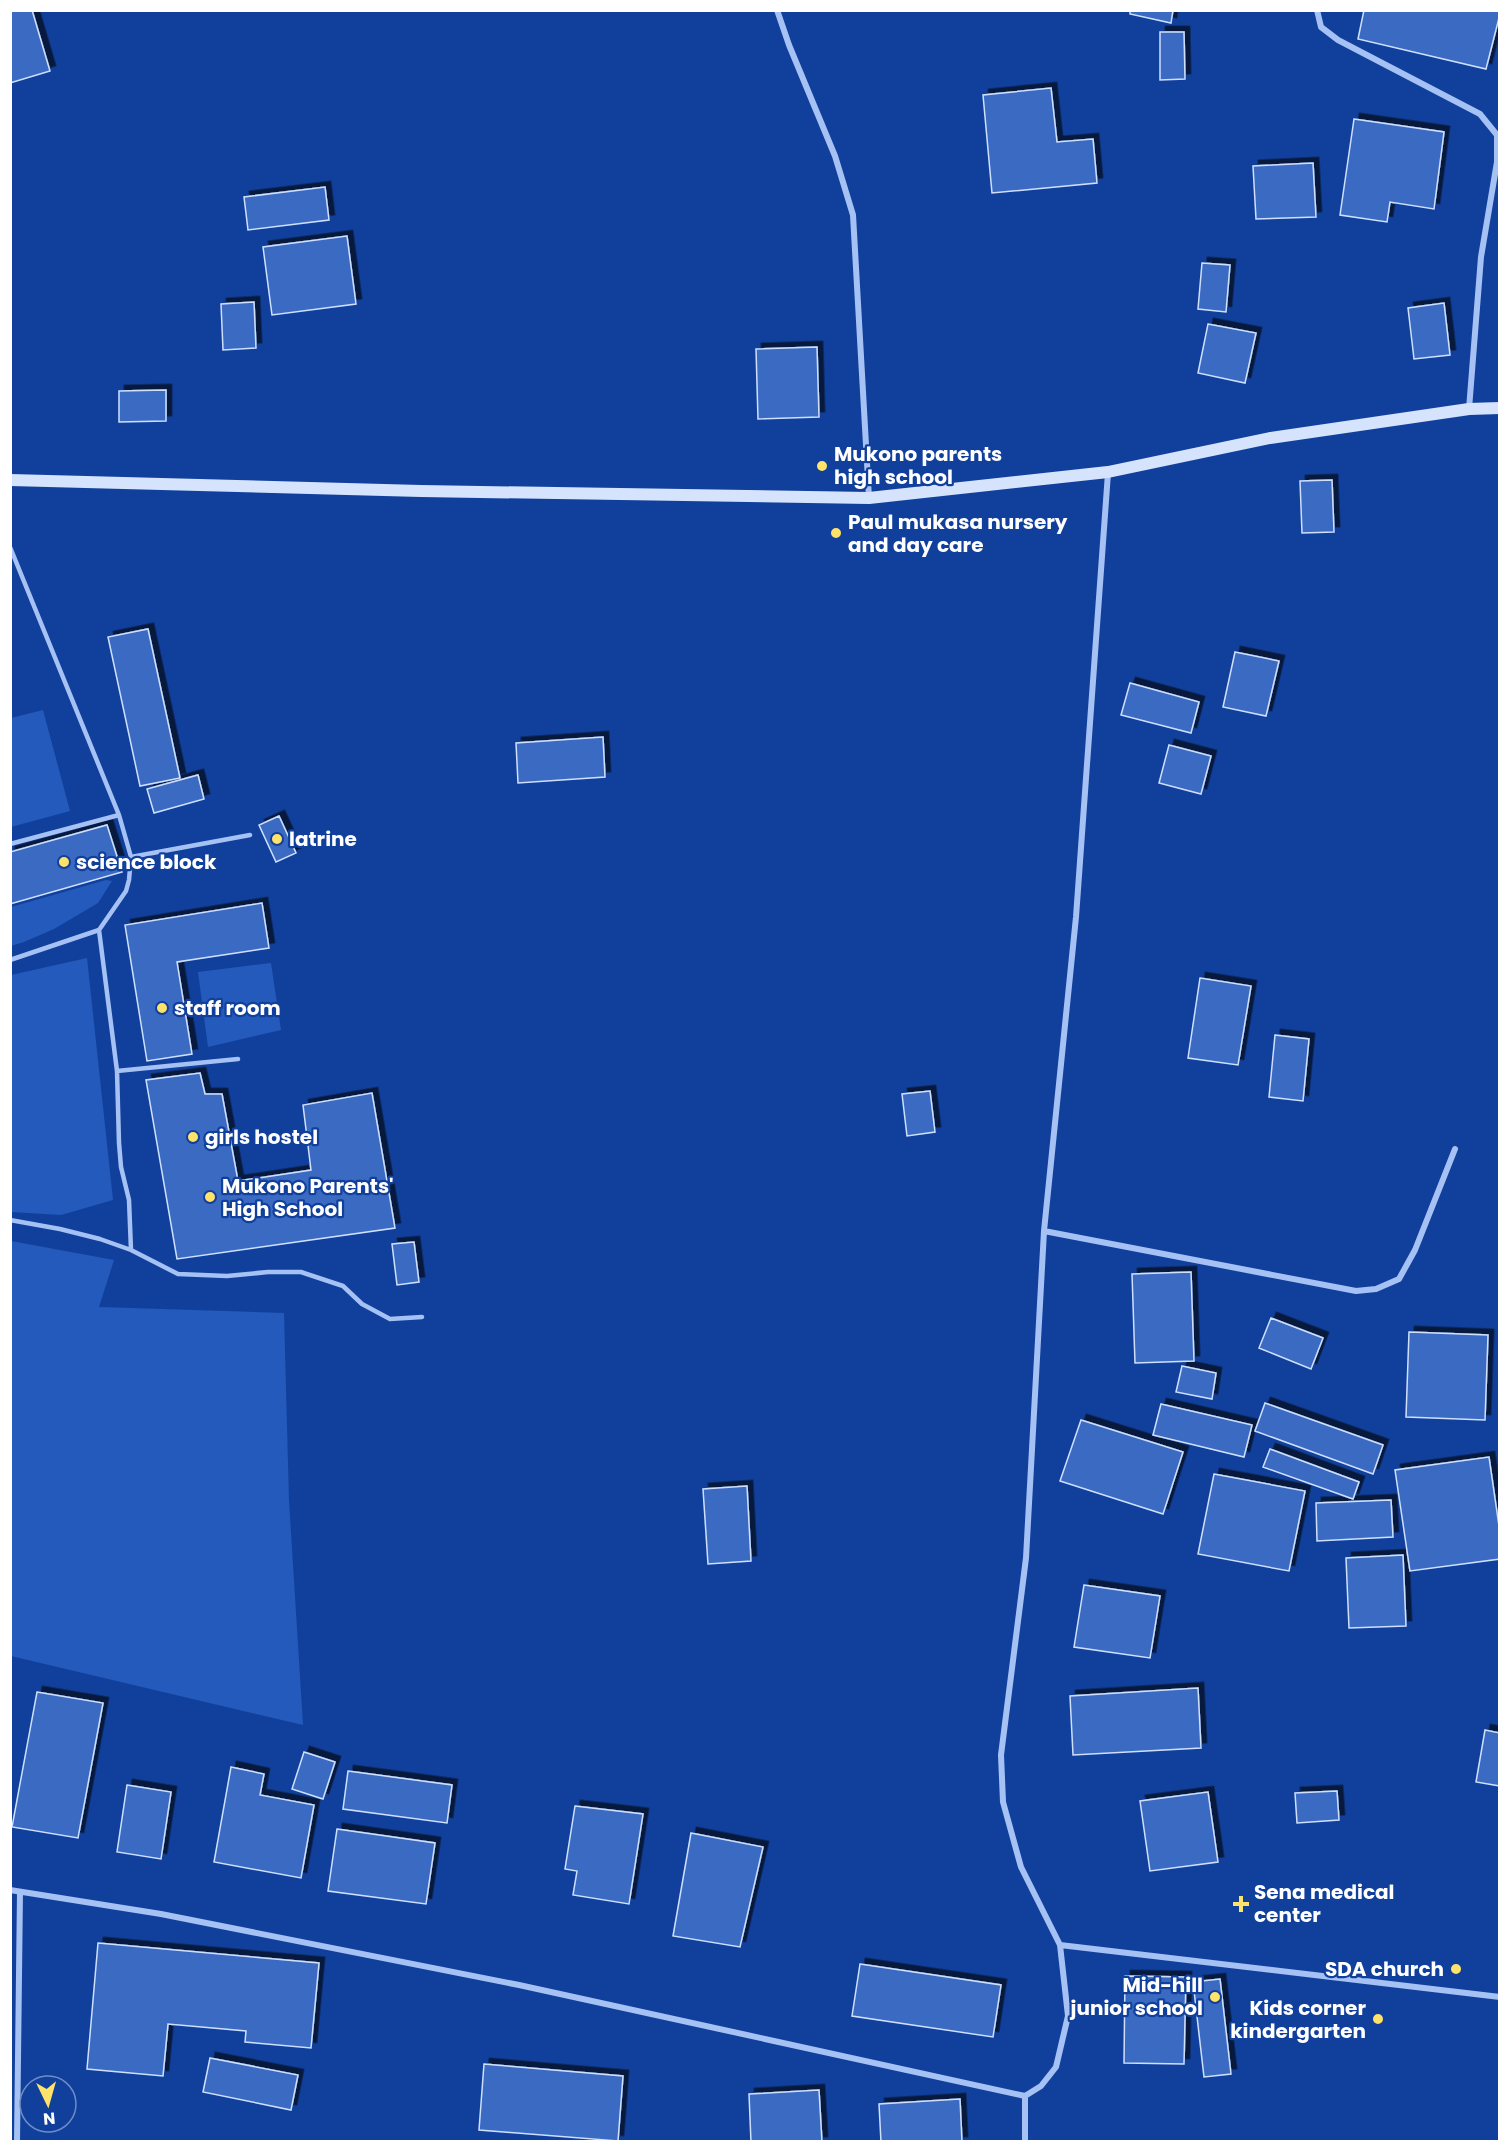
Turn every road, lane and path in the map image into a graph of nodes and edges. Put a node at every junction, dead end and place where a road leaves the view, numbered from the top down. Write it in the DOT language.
graph roads {
  1 [pos="777,10"];
  2 [pos="1317,10"];
  3 [pos="1500,408"];
  4 [pos="1469,409"];
  5 [pos="1108,472"];
  6 [pos="10,480"];
  7 [pos="869,498"];
  8 [pos="10,547"];
  9 [pos="119,815"];
  10 [pos="250,835"];
  11 [pos="10,844"];
  12 [pos="131,857"];
  13 [pos="99,930"];
  14 [pos="10,960"];
  15 [pos="238,1059"];
  16 [pos="117,1071"];
  17 [pos="1455,1149"];
  18 [pos="10,1220"];
  19 [pos="1044,1231"];
  20 [pos="131,1250"];
  21 [pos="422,1317"];
  22 [pos="10,1890"];
  23 [pos="20,1892"];
  24 [pos="1060,1945"];
  25 [pos="1500,1998"];
  26 [pos="1025,2097"];
  27 [pos="17,2142"];
  28 [pos="1025,2142"];
  1 -- 7 [label="street"];
  2 -- 4 [label="street"];
  3 -- 4 [label="street"];
  4 -- 5 [label="street"];
  5 -- 7 [label="street"];
  5 -- 19 [label="street"];
  6 -- 7 [label="street"];
  8 -- 9 [label="lane"];
  9 -- 11 [label="lane"];
  9 -- 12 [label="lane"];
  10 -- 12 [label="lane"];
  12 -- 13 [label="lane"];
  13 -- 14 [label="lane"];
  13 -- 16 [label="lane"];
  15 -- 16 [label="lane"];
  16 -- 20 [label="lane"];
  17 -- 19 [label="street"];
  18 -- 20 [label="lane"];
  19 -- 24 [label="street"];
  20 -- 21 [label="lane"];
  22 -- 23 [label="street"];
  23 -- 26 [label="street"];
  23 -- 27 [label="street"];
  24 -- 25 [label="street"];
  24 -- 26 [label="street"];
  26 -- 28 [label="street"];
}
